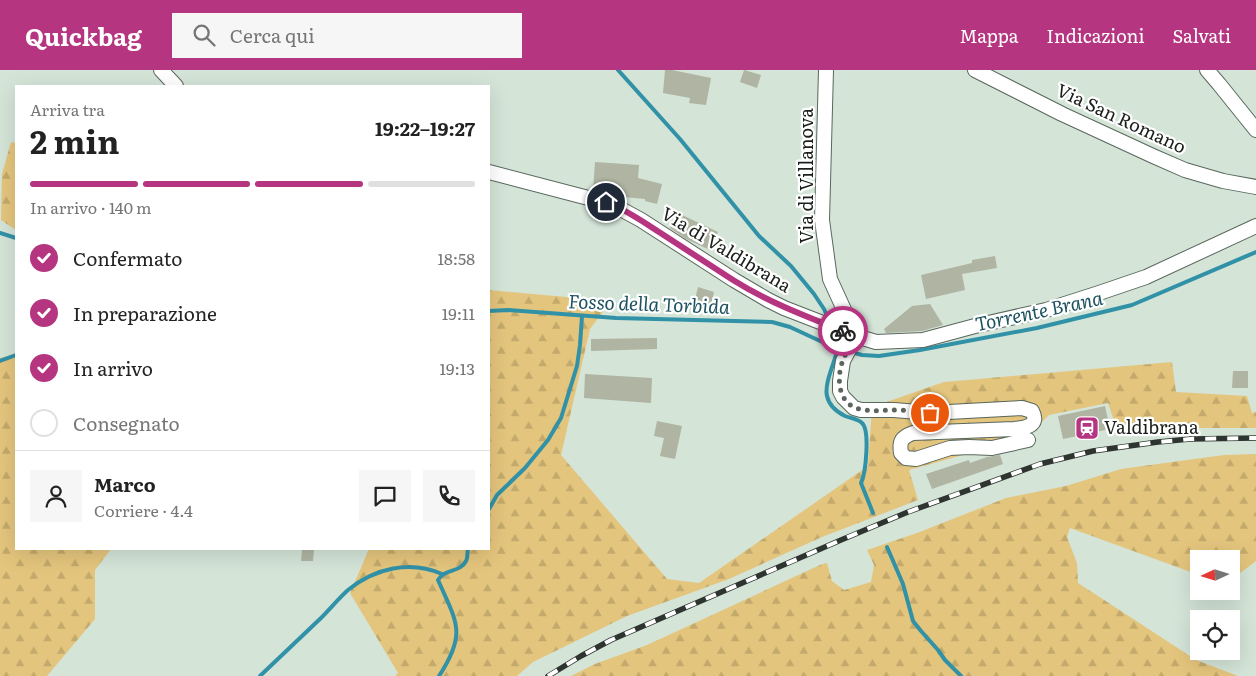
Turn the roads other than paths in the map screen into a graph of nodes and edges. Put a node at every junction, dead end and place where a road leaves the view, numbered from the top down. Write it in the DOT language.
graph roads {
  1 [pos="161,70"];
  2 [pos="826,70"];
  3 [pos="976,70"];
  4 [pos="1206,70"];
  5 [pos="175,85"];
  6 [pos="1256,130"];
  7 [pos="490,172"];
  8 [pos="1256,188"];
  9 [pos="1256,226"];
  10 [pos="856,336"];
  11 [pos="1028,440"];
  1 -- 5 [label="street"];
  2 -- 10 [label="street, Via di Villanova"];
  3 -- 8 [label="street, Via San Romano"];
  4 -- 6 [label="street"];
  7 -- 10 [label="street, Via di Valdibrana"];
  9 -- 10 [label="street, Via di Valdibrana"];
  10 -- 11 [label="street"];
}
